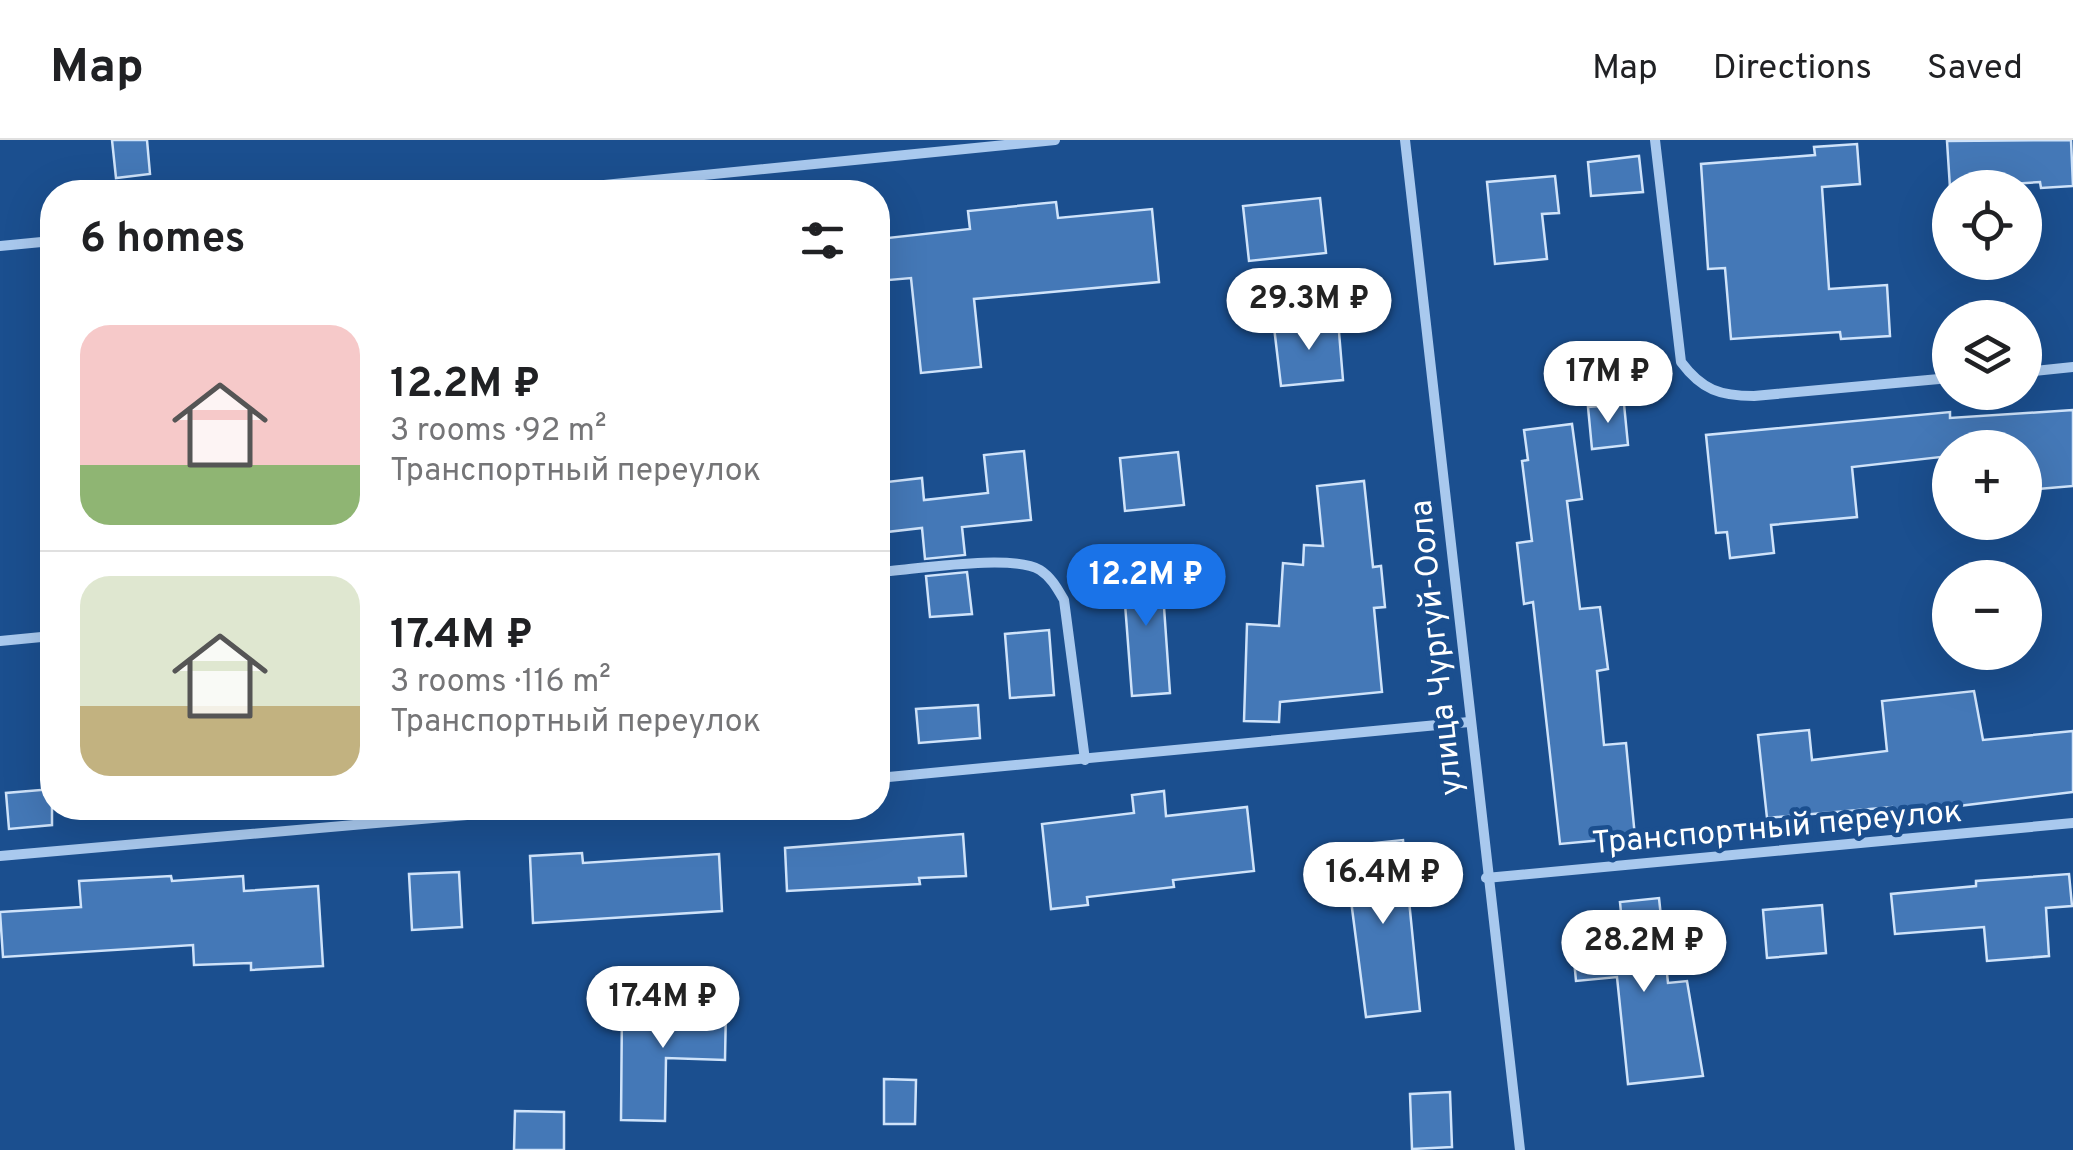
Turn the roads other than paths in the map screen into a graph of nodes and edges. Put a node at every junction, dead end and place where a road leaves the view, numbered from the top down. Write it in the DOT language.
graph roads {
  1 [pos="1056,140"];
  2 [pos="1404,140"];
  3 [pos="1655,140"];
  4 [pos="654,180"];
  5 [pos="40,242"];
  6 [pos="0,246"];
  7 [pos="2073,367"];
  8 [pos="2042,370"];
  9 [pos="1932,380"];
  10 [pos="890,571"];
  11 [pos="40,637"];
  12 [pos="0,641"];
  13 [pos="1469,722"];
  14 [pos="1085,760"];
  15 [pos="890,777"];
  16 [pos="411,820"];
  17 [pos="2073,823"];
  18 [pos="0,856"];
  19 [pos="1486,878"];
  20 [pos="1520,1150"];
  1 -- 4 [label="street"];
  2 -- 13 [label="street, улица Чургуй-Оола"];
  3 -- 9 [label="street"];
  5 -- 6 [label="street"];
  7 -- 8 [label="street"];
  10 -- 14 [label="street"];
  11 -- 12 [label="street"];
  13 -- 14 [label="street"];
  13 -- 19 [label="street, улица Чургуй-Оола"];
  14 -- 15 [label="street"];
  16 -- 18 [label="street"];
  17 -- 19 [label="street, Транспортный переулок"];
  19 -- 20 [label="street, улица Чургуй-Оола"];
}
